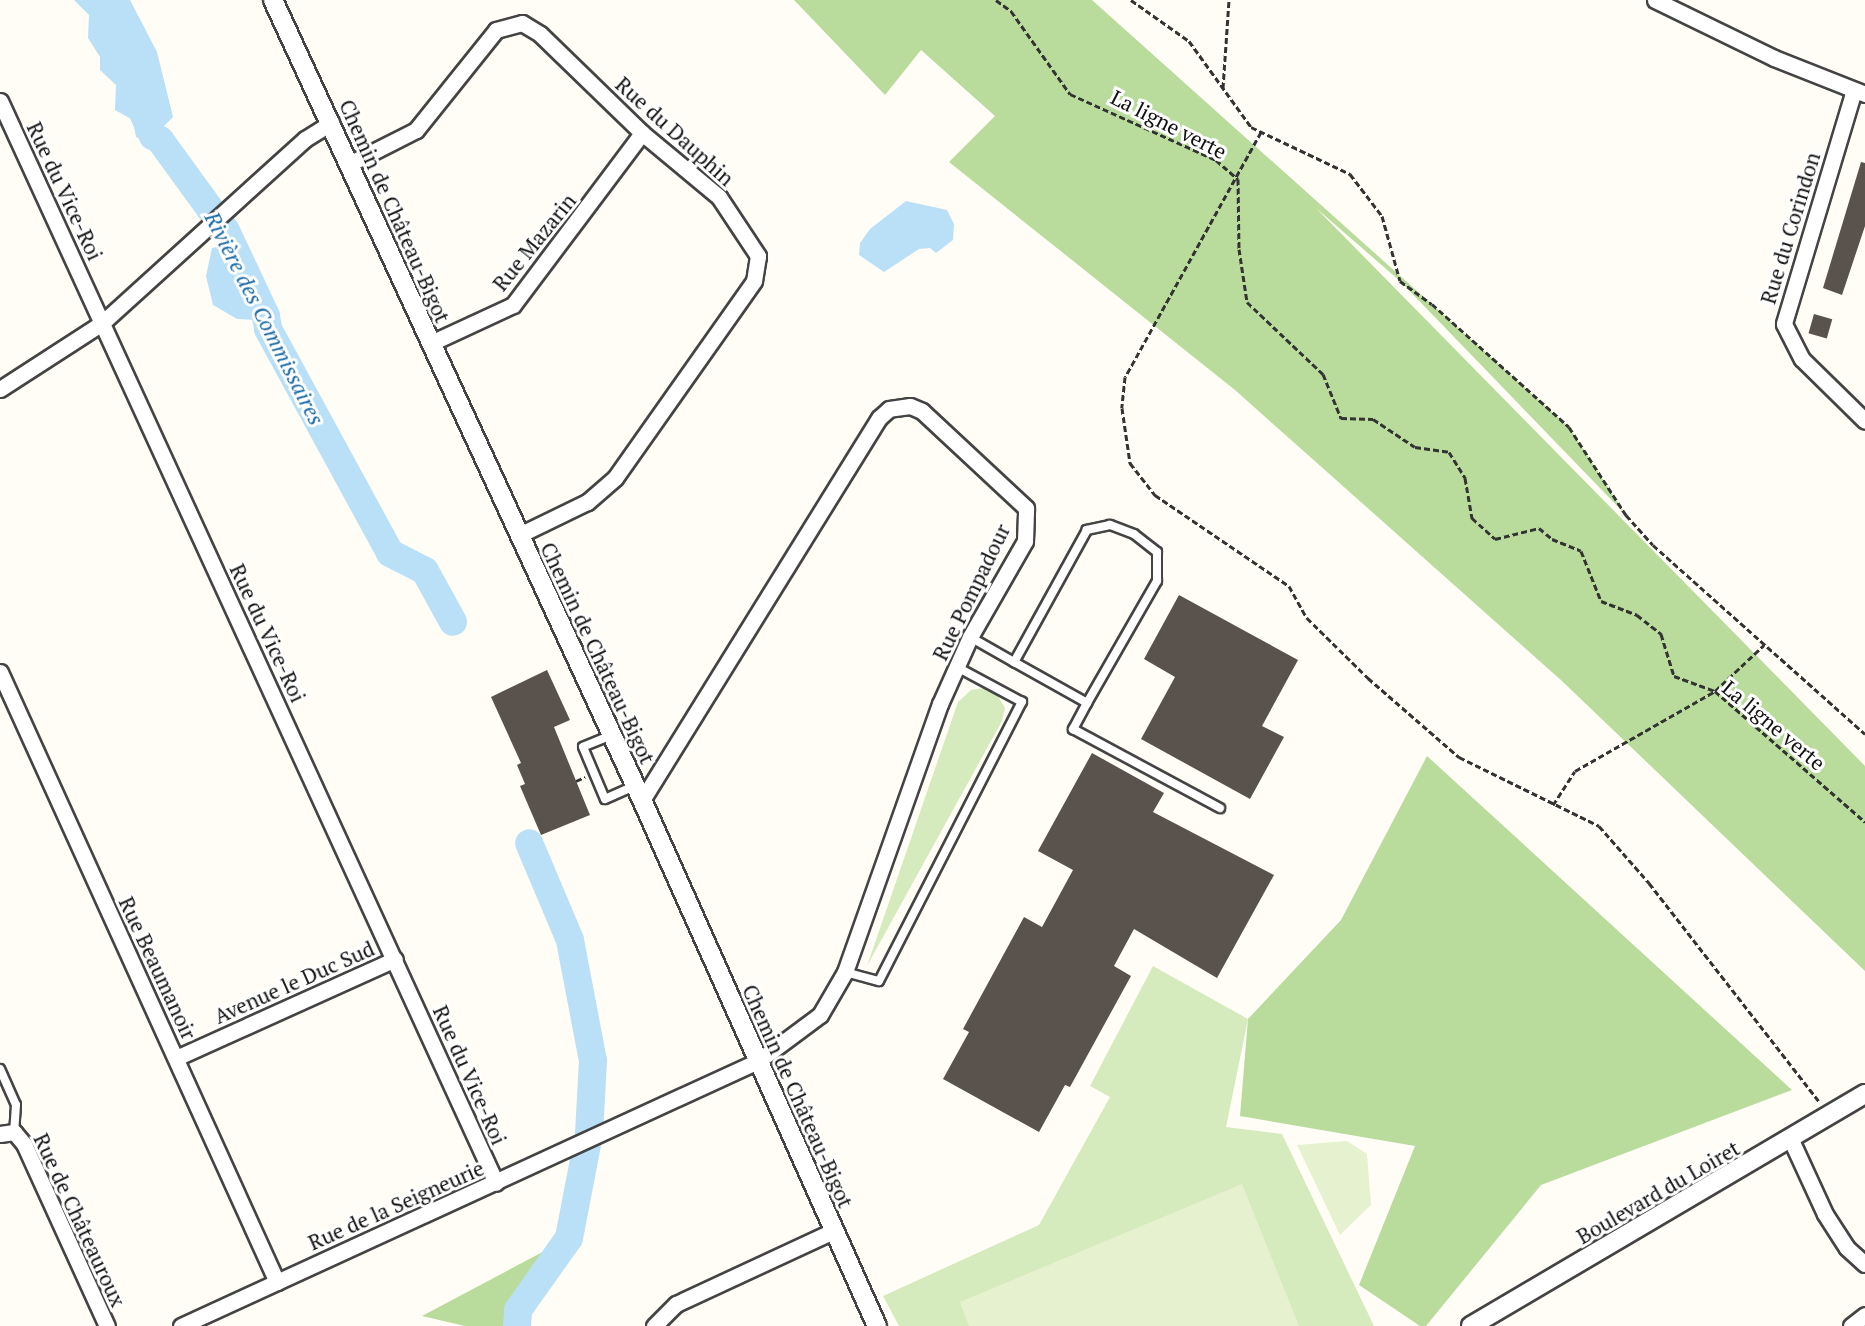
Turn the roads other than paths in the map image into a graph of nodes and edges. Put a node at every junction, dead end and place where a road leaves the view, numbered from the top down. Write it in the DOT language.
graph roads {
  1 [pos="273,0"];
  2 [pos="1655,0"];
  3 [pos="1859,92"];
  4 [pos="0,101"];
  5 [pos="331,123"];
  6 [pos="642,134"];
  7 [pos="349,164"];
  8 [pos="102,322"];
  9 [pos="431,343"];
  10 [pos="0,389"];
  11 [pos="1865,422"];
  12 [pos="519,534"];
  13 [pos="970,637"];
  14 [pos="1014,662"];
  15 [pos="957,667"];
  16 [pos="0,672"];
  17 [pos="1087,704"];
  18 [pos="612,735"];
  19 [pos="638,793"];
  20 [pos="1220,808"];
  21 [pos="395,959"];
  22 [pos="845,972"];
  23 [pos="176,1058"];
  24 [pos="758,1061"];
  25 [pos="0,1069"];
  26 [pos="1865,1094"];
  27 [pos="7,1133"];
  28 [pos="1791,1140"];
  29 [pos="496,1183"];
  30 [pos="833,1231"];
  31 [pos="1865,1264"];
  32 [pos="277,1282"];
  33 [pos="1865,1315"];
  34 [pos="107,1326"];
  35 [pos="181,1326"];
  36 [pos="654,1326"];
  37 [pos="877,1326"];
  38 [pos="1471,1326"];
  39 [pos="1851,1326"];
  1 -- 5 [label="street, Chemin de Château-Bigot"];
  2 -- 3 [label="street"];
  3 -- 11 [label="street, Rue du Corindon"];
  4 -- 8 [label="street, Rue du Vice-Roi"];
  5 -- 7 [label="street, Chemin de Château-Bigot"];
  5 -- 8 [label="street"];
  6 -- 7 [label="street, Rue du Dauphin"];
  6 -- 9 [label="street, Rue Mazarin"];
  6 -- 12 [label="street, Rue du Dauphin"];
  7 -- 9 [label="street, Chemin de Château-Bigot"];
  8 -- 10 [label="street"];
  8 -- 21 [label="street, Rue du Vice-Roi"];
  9 -- 12 [label="street, Chemin de Château-Bigot"];
  12 -- 18 [label="street, Chemin de Château-Bigot"];
  13 -- 14 [label="lane"];
  13 -- 15 [label="street, Rue Pompadour"];
  13 -- 19 [label="street, Rue Pompadour"];
  14 -- 17 [label="lane"];
  14 -- 17 [label="lane"];
  15 -- 22 [label="street, Rue Pompadour"];
  15 -- 22 [label="lane"];
  16 -- 23 [label="street, Rue Beaumanoir"];
  17 -- 20 [label="lane"];
  18 -- 19 [label="street, Chemin de Château-Bigot"];
  18 -- 19 [label="lane"];
  19 -- 24 [label="street, Chemin de Château-Bigot"];
  21 -- 23 [label="street, Avenue le Duc Sud"];
  21 -- 29 [label="street, Rue du Vice-Roi"];
  22 -- 24 [label="street, Rue Pompadour"];
  23 -- 32 [label="street, Rue Beaumanoir"];
  24 -- 29 [label="street, Rue de la Seigneurie"];
  24 -- 30 [label="street, Chemin de Château-Bigot"];
  25 -- 27 [label="lane"];
  26 -- 28 [label="street, Boulevard du Loiret"];
  27 -- 34 [label="street, Rue de Châteauroux"];
  28 -- 31 [label="street"];
  28 -- 38 [label="street, Boulevard du Loiret"];
  29 -- 32 [label="street, Rue de la Seigneurie"];
  30 -- 36 [label="street"];
  30 -- 37 [label="street, Chemin de Château-Bigot"];
  32 -- 35 [label="street, Rue de la Seigneurie"];
  33 -- 39 [label="street"];
}
